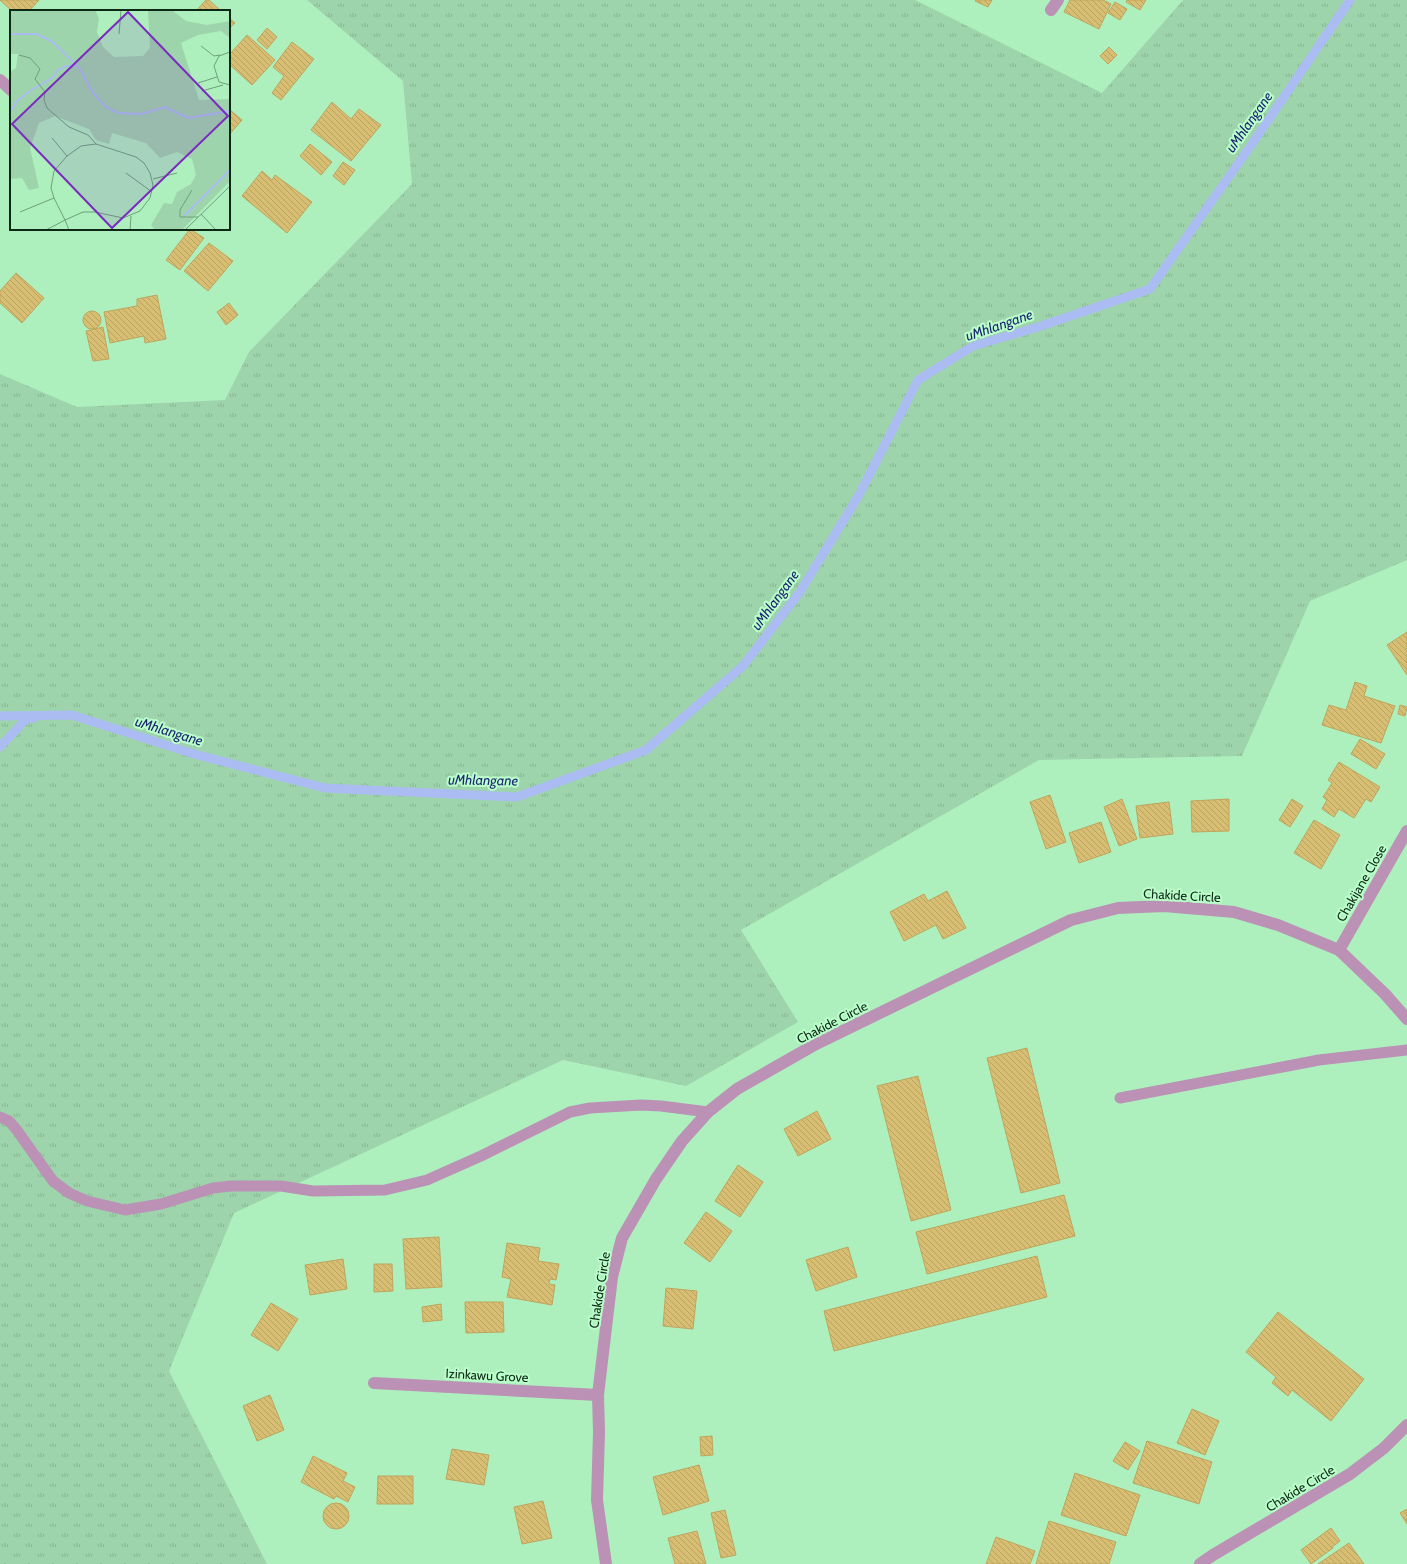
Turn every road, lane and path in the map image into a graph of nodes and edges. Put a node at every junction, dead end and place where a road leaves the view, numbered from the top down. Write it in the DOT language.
graph roads {
  1 [pos="0,80"];
  2 [pos="10,89"];
  3 [pos="1407,831"];
  4 [pos="1339,950"];
  5 [pos="1407,1020"];
  6 [pos="1407,1050"];
  7 [pos="1120,1098"];
  8 [pos="708,1112"];
  9 [pos="0,1117"];
  10 [pos="374,1383"];
  11 [pos="598,1395"];
  12 [pos="1407,1425"];
  13 [pos="606,1564"];
  14 [pos="1200,1564"];
  1 -- 2 [label="street"];
  3 -- 4 [label="street, Chakijane Close"];
  4 -- 5 [label="street, Chakide Circle"];
  4 -- 8 [label="street, Chakide Circle"];
  6 -- 7 [label="lane"];
  8 -- 9 [label="lane"];
  8 -- 11 [label="street, Chakide Circle"];
  10 -- 11 [label="street, Izinkawu Grove"];
  11 -- 13 [label="street, Chakide Circle"];
  12 -- 14 [label="street, Chakide Circle"];
}
